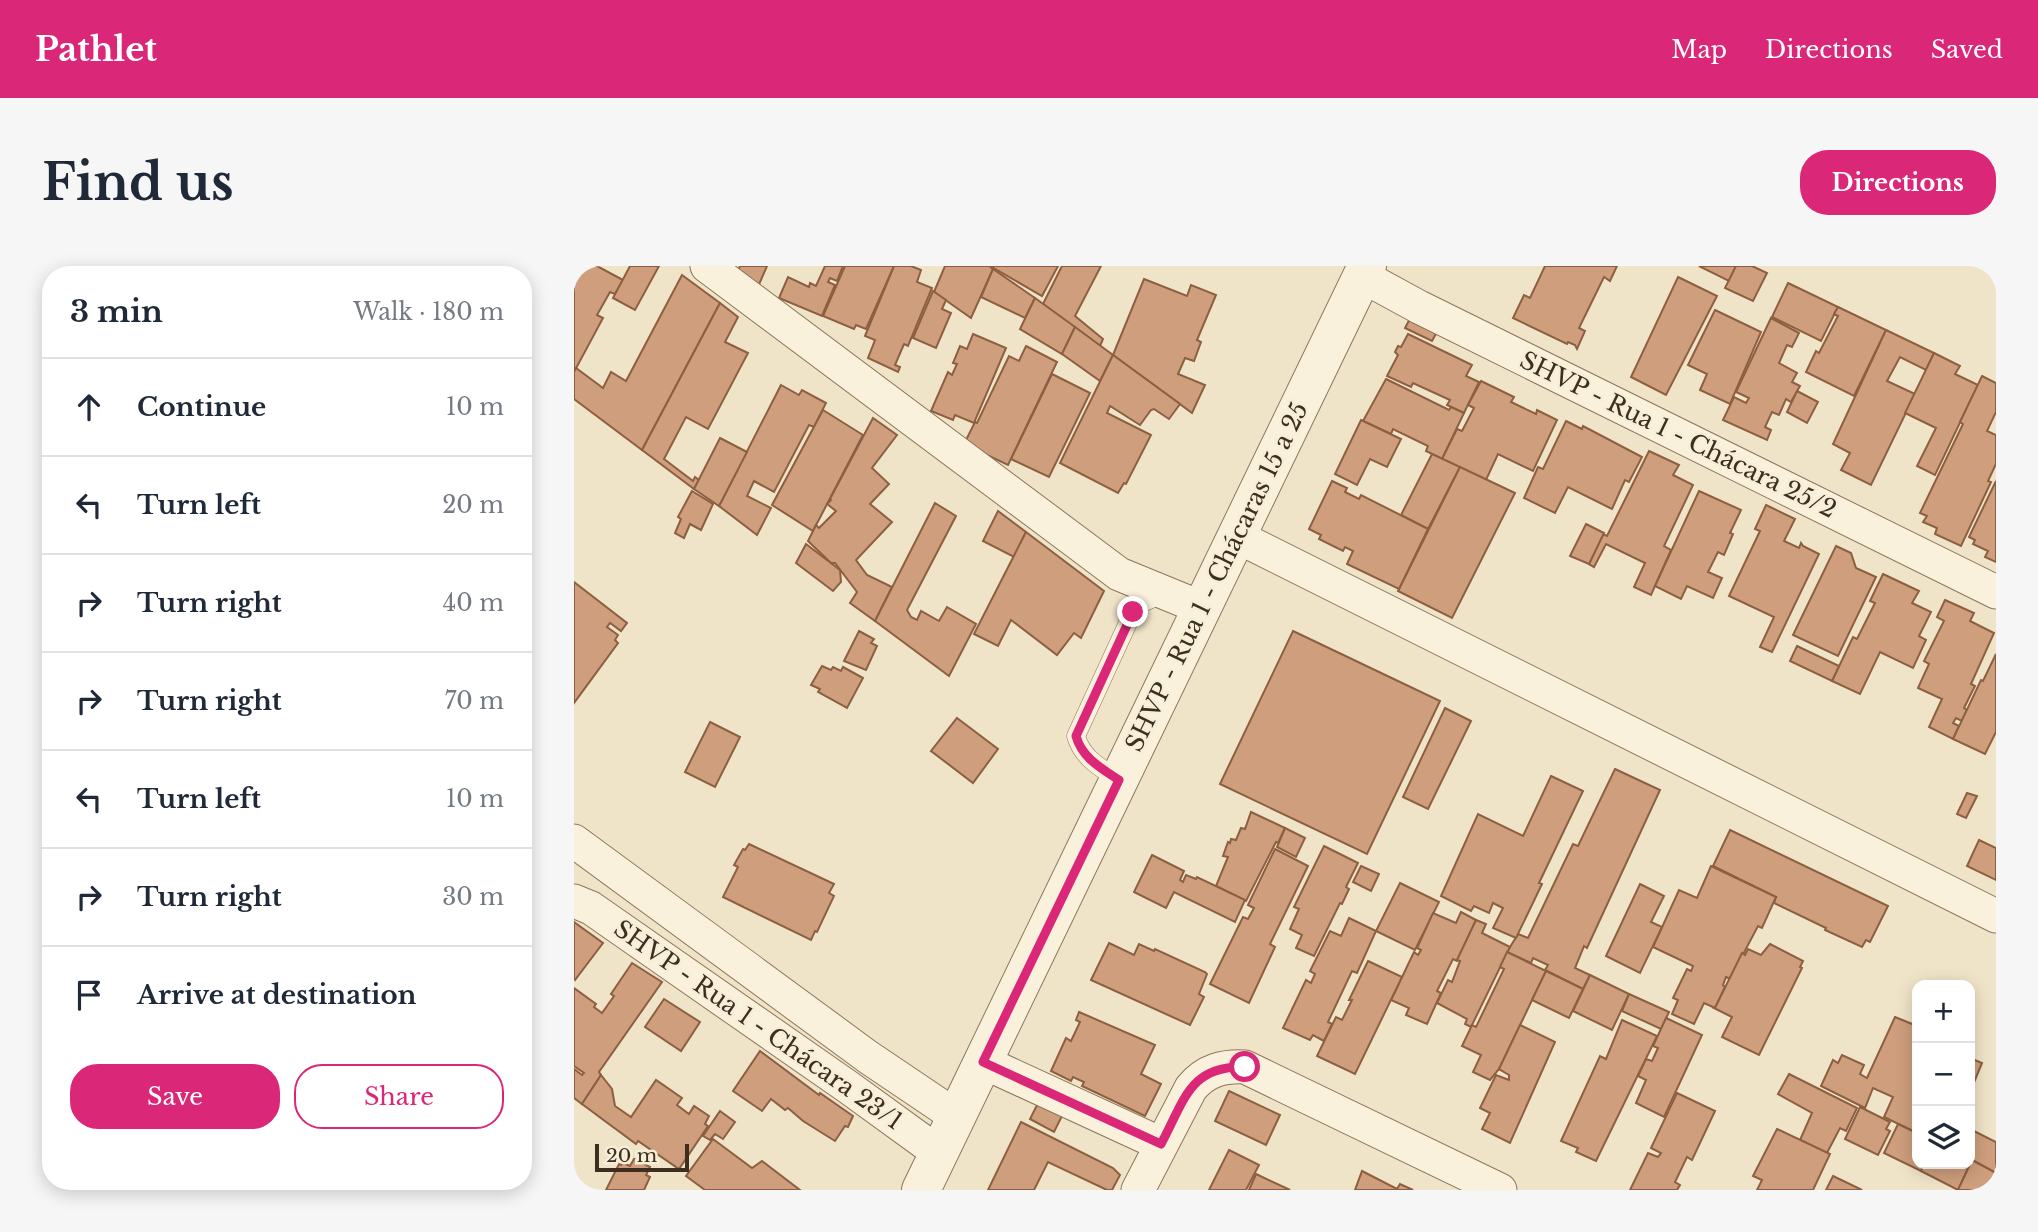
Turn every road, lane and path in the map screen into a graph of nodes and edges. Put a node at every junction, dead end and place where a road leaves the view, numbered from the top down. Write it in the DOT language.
graph roads {
  1 [pos="707,266"];
  2 [pos="1364,271"];
  3 [pos="1236,536"];
  4 [pos="1996,592"];
  5 [pos="1165,593"];
  6 [pos="1202,608"];
  7 [pos="1119,780"];
  8 [pos="574,841"];
  9 [pos="574,901"];
  10 [pos="1996,916"];
  11 [pos="983,1062"];
  12 [pos="957,1117"];
  13 [pos="1161,1144"];
  14 [pos="939,1153"];
  15 [pos="921,1190"];
  16 [pos="1138,1190"];
  17 [pos="1500,1190"];
  1 -- 5 [label="street"];
  2 -- 3 [label="street, SHVP - Rua 1 - Chácaras 15 a 25"];
  2 -- 4 [label="street, SHVP - Rua 1 - Chácara 25/2"];
  3 -- 6 [label="street, SHVP - Rua 1 - Chácaras 15 a 25"];
  3 -- 10 [label="street"];
  5 -- 6 [label="street"];
  5 -- 7 [label="lane"];
  6 -- 7 [label="street, SHVP - Rua 1 - Chácaras 15 a 25"];
  7 -- 11 [label="street, SHVP - Rua 1 - Chácaras 15 a 25"];
  8 -- 12 [label="street"];
  9 -- 14 [label="street, SHVP - Rua 1 - Chácara 23/1"];
  11 -- 12 [label="street, SHVP - Rua 1 - Chácaras 15 a 25"];
  11 -- 13 [label="street"];
  12 -- 14 [label="street, SHVP - Rua 1 - Chácaras 15 a 25"];
  13 -- 16 [label="street"];
  13 -- 17 [label="street"];
  14 -- 15 [label="street, SHVP - Rua 1 - Chácaras 15 a 25"];
}
